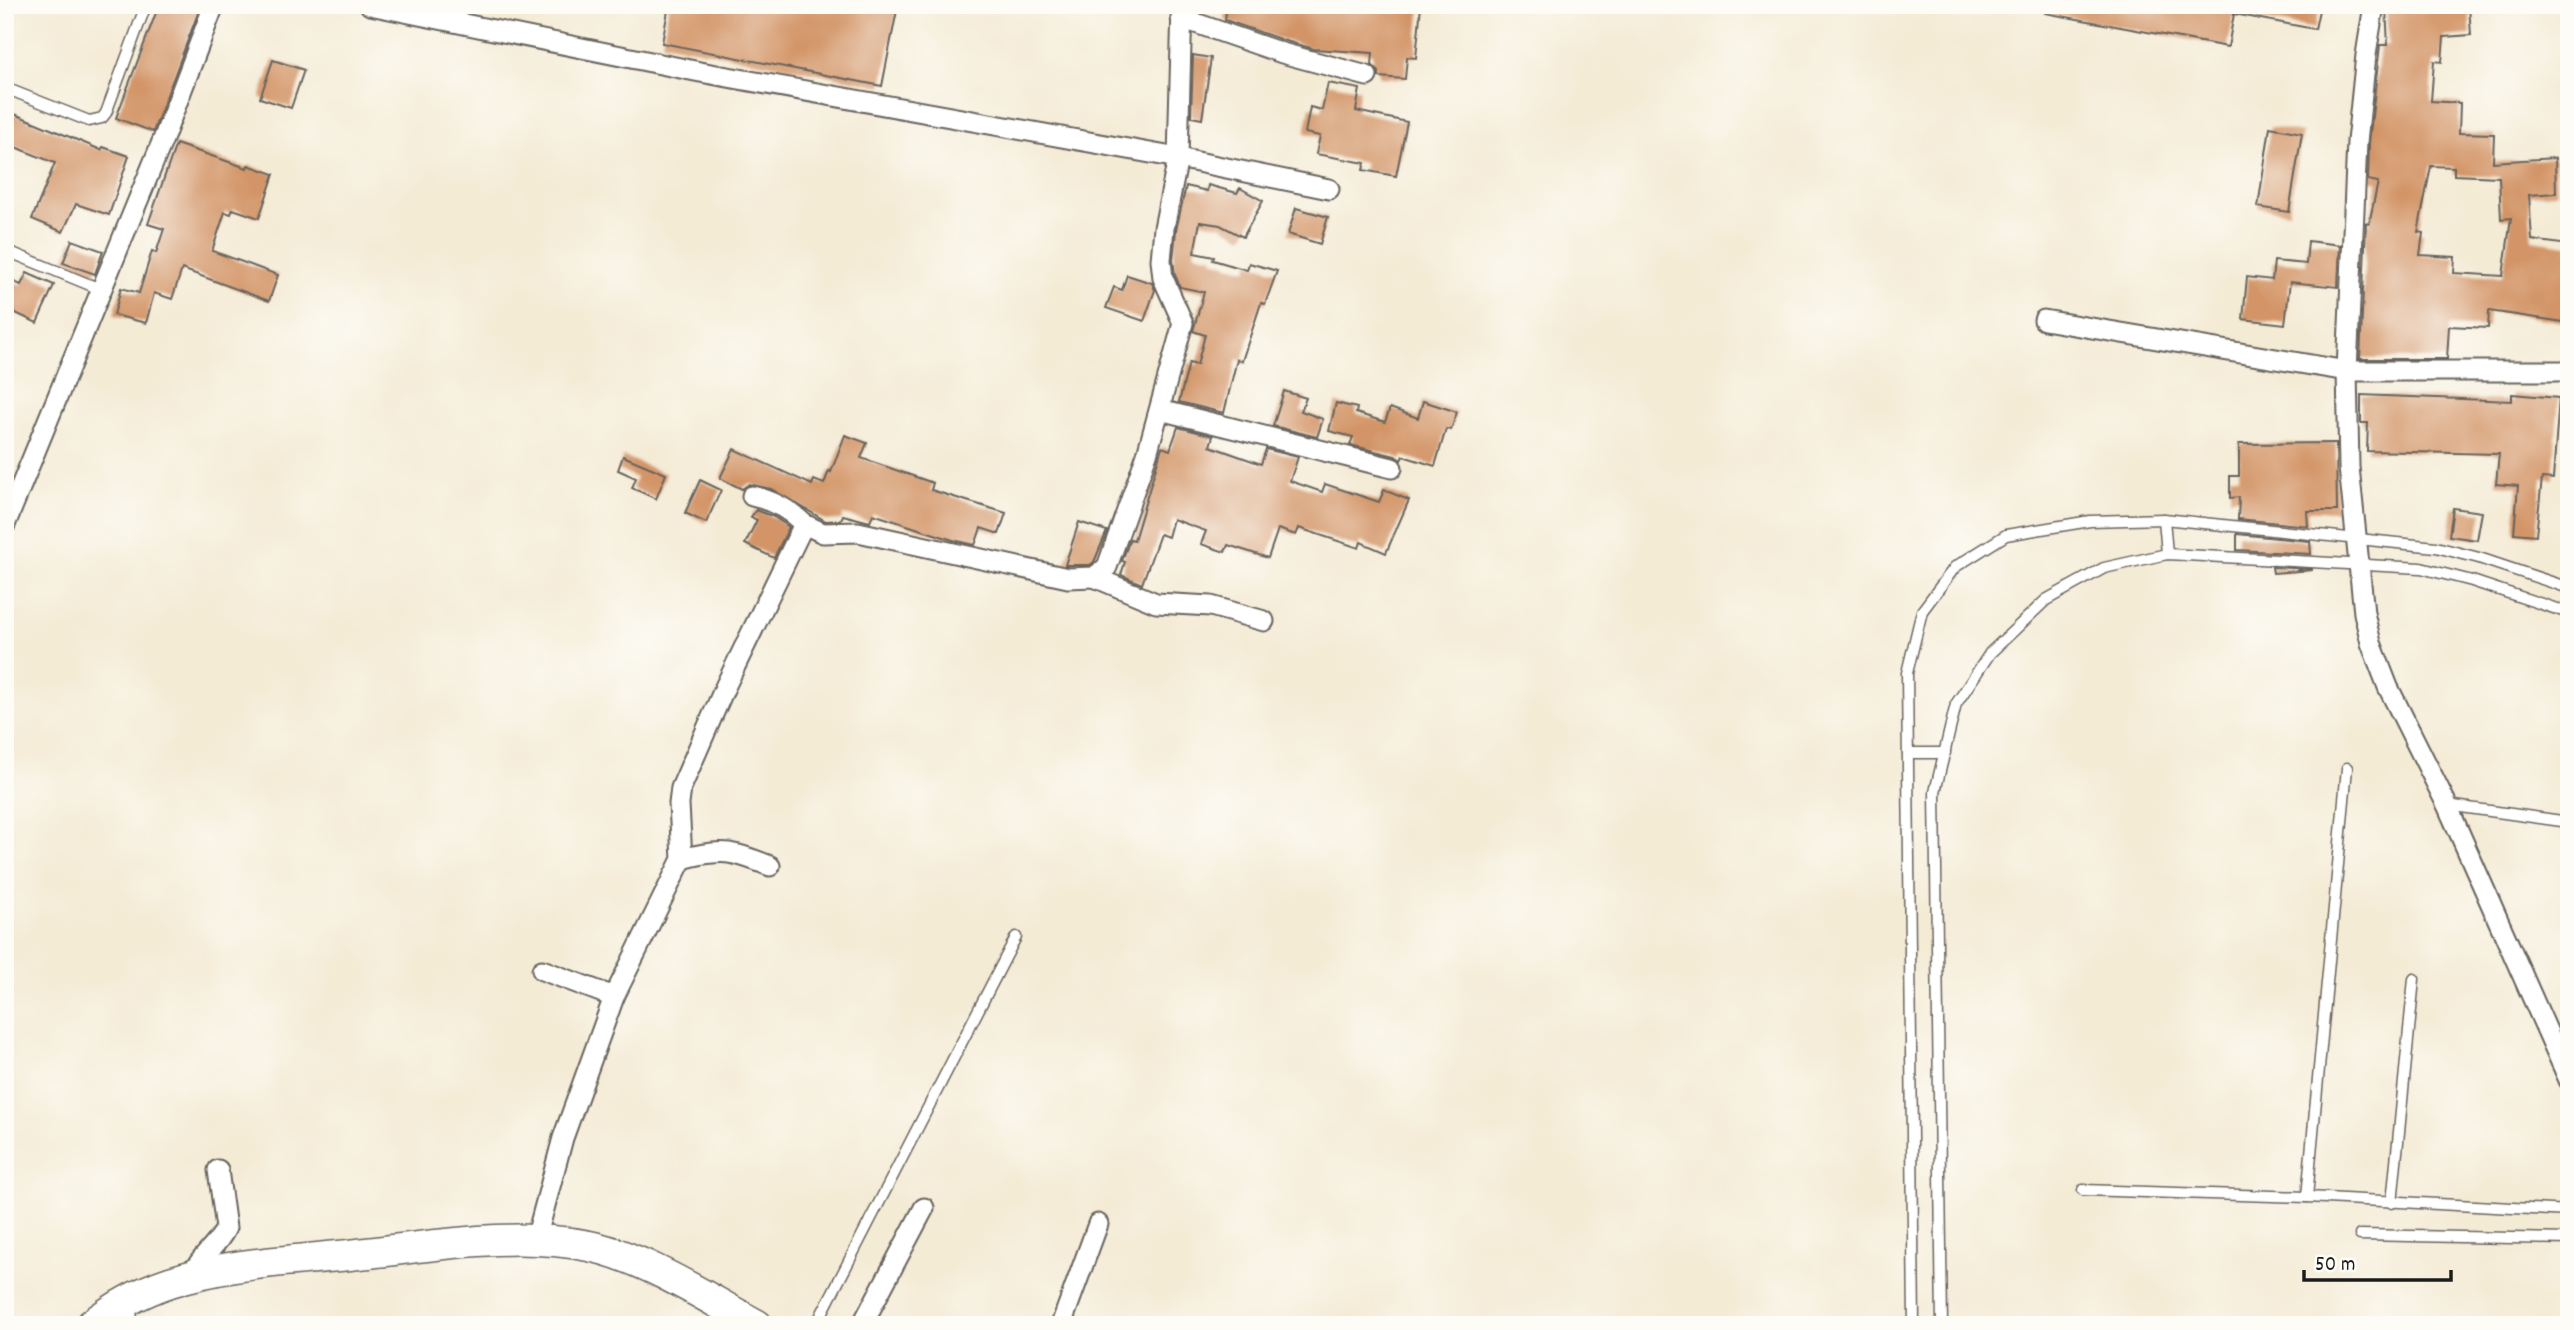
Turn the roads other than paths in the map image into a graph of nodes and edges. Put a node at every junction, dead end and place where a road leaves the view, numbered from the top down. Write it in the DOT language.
graph roads {
  1 [pos="146,5"];
  2 [pos="214,5"];
  3 [pos="370,5"];
  4 [pos="2374,5"];
  5 [pos="1181,12"];
  6 [pos="1367,76"];
  7 [pos="5,88"];
  8 [pos="1178,158"];
  9 [pos="1329,189"];
  10 [pos="5,250"];
  11 [pos="100,289"];
  12 [pos="2044,320"];
  13 [pos="2347,371"];
  14 [pos="2569,371"];
  15 [pos="1160,410"];
  16 [pos="1392,468"];
  17 [pos="752,496"];
  18 [pos="2164,519"];
  19 [pos="804,524"];
  20 [pos="5,525"];
  21 [pos="2356,539"];
  22 [pos="2167,554"];
  23 [pos="2358,565"];
  24 [pos="1094,577"];
  25 [pos="2569,588"];
  26 [pos="2569,613"];
  27 [pos="1264,621"];
  28 [pos="1908,752"];
  29 [pos="1945,753"];
  30 [pos="2347,768"];
  31 [pos="2446,804"];
  32 [pos="2569,822"];
  33 [pos="682,859"];
  34 [pos="770,866"];
  35 [pos="1016,937"];
  36 [pos="542,970"];
  37 [pos="2414,979"];
  38 [pos="614,997"];
  39 [pos="2569,1080"];
  40 [pos="218,1170"];
  41 [pos="2083,1190"];
  42 [pos="2307,1197"];
  43 [pos="2392,1203"];
  44 [pos="924,1208"];
  45 [pos="2569,1210"];
  46 [pos="1098,1224"];
  47 [pos="2360,1235"];
  48 [pos="2569,1238"];
  49 [pos="536,1239"];
  50 [pos="191,1276"];
  51 [pos="131,1312"];
  52 [pos="91,1325"];
  53 [pos="757,1325"];
  54 [pos="816,1325"];
  55 [pos="862,1325"];
  56 [pos="1061,1325"];
  57 [pos="1913,1325"];
  58 [pos="1942,1325"];
  1 -- 7 [label="lane"];
  2 -- 11 [label="street"];
  3 -- 8 [label="street"];
  4 -- 13 [label="street"];
  5 -- 6 [label="street"];
  5 -- 8 [label="street"];
  8 -- 9 [label="street"];
  8 -- 15 [label="street"];
  10 -- 11 [label="lane"];
  11 -- 20 [label="street"];
  12 -- 13 [label="street"];
  13 -- 14 [label="street"];
  13 -- 21 [label="street"];
  15 -- 16 [label="street"];
  15 -- 24 [label="street"];
  17 -- 19 [label="street"];
  18 -- 21 [label="lane"];
  18 -- 22 [label="lane"];
  18 -- 28 [label="lane"];
  19 -- 24 [label="street"];
  19 -- 33 [label="street"];
  21 -- 23 [label="street"];
  21 -- 25 [label="lane"];
  22 -- 23 [label="lane"];
  22 -- 29 [label="lane"];
  23 -- 26 [label="lane"];
  23 -- 31 [label="street"];
  24 -- 27 [label="street"];
  28 -- 29 [label="lane"];
  28 -- 57 [label="lane"];
  29 -- 58 [label="lane"];
  30 -- 42 [label="lane"];
  31 -- 32 [label="lane"];
  31 -- 39 [label="street"];
  33 -- 34 [label="street"];
  33 -- 38 [label="street"];
  35 -- 54 [label="lane"];
  36 -- 38 [label="street"];
  37 -- 43 [label="lane"];
  38 -- 49 [label="street"];
  40 -- 50 [label="street"];
  41 -- 42 [label="lane"];
  42 -- 43 [label="lane"];
  43 -- 45 [label="lane"];
  44 -- 55 [label="street"];
  46 -- 56 [label="street"];
  47 -- 48 [label="lane"];
  49 -- 50 [label="main road"];
  49 -- 53 [label="main road"];
  50 -- 51 [label="main road"];
  51 -- 52 [label="main road"];
}
